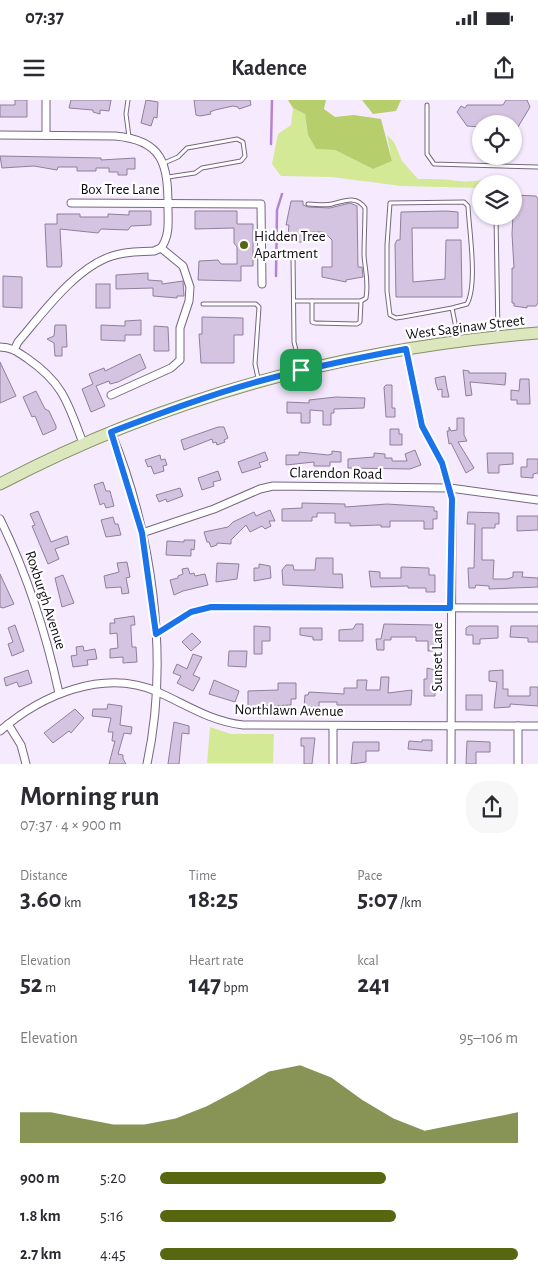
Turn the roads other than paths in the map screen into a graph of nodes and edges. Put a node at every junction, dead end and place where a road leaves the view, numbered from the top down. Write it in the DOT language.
graph roads {
  1 [pos="46,100"];
  2 [pos="128,100"];
  3 [pos="427,105"];
  4 [pos="0,135"];
  5 [pos="46,135"];
  6 [pos="129,137"];
  7 [pos="164,163"];
  8 [pos="538,167"];
  9 [pos="168,177"];
  10 [pos="71,203"];
  11 [pos="168,203"];
  12 [pos="308,204"];
  13 [pos="496,225"];
  14 [pos="161,248"];
  15 [pos="293,255"];
  16 [pos="262,284"];
  17 [pos="294,301"];
  18 [pos="312,301"];
  19 [pos="360,301"];
  20 [pos="203,304"];
  21 [pos="452,308"];
  22 [pos="538,333"];
  23 [pos="498,336"];
  24 [pos="459,341"];
  25 [pos="0,347"];
  26 [pos="406,349"];
  27 [pos="14,350"];
  28 [pos="301,370"];
  29 [pos="259,381"];
  30 [pos="111,395"];
  31 [pos="111,432"];
  32 [pos="83,443"];
  33 [pos="0,484"];
  34 [pos="450,488"];
  35 [pos="538,500"];
  36 [pos="0,519"];
  37 [pos="142,533"];
  38 [pos="450,608"];
  39 [pos="538,608"];
  40 [pos="156,634"];
  41 [pos="156,691"];
  42 [pos="59,693"];
  43 [pos="8,724"];
  44 [pos="451,725"];
  45 [pos="333,726"];
  46 [pos="518,726"];
  47 [pos="538,726"];
  48 [pos="0,731"];
  49 [pos="26,764"];
  50 [pos="147,764"];
  51 [pos="333,764"];
  52 [pos="451,764"];
  53 [pos="518,764"];
  1 -- 5 [label="street"];
  2 -- 6 [label="lane"];
  3 -- 8 [label="lane"];
  4 -- 5 [label="street"];
  5 -- 6 [label="street"];
  6 -- 7 [label="street"];
  7 -- 9 [label="street"];
  7 -- 9 [label="lane"];
  9 -- 11 [label="street"];
  10 -- 11 [label="street, Box Tree Lane"];
  11 -- 14 [label="street"];
  11 -- 16 [label="street, Box Tree Lane"];
  12 -- 19 [label="lane"];
  13 -- 23 [label="lane"];
  14 -- 27 [label="street"];
  14 -- 30 [label="street"];
  15 -- 17 [label="lane"];
  17 -- 18 [label="lane"];
  17 -- 28 [label="lane"];
  18 -- 19 [label="lane"];
  18 -- 19 [label="lane"];
  20 -- 29 [label="lane"];
  21 -- 21 [label="lane"];
  21 -- 24 [label="lane"];
  22 -- 23 [label="main road, West Saginaw Street"];
  23 -- 24 [label="main road, West Saginaw Street"];
  24 -- 26 [label="main road, West Saginaw Street"];
  25 -- 27 [label="street"];
  26 -- 28 [label="main road, West Saginaw Street"];
  26 -- 34 [label="street, Sunset Lane"];
  27 -- 32 [label="street"];
  28 -- 29 [label="main road, West Saginaw Street"];
  29 -- 31 [label="main road, West Saginaw Street"];
  31 -- 32 [label="main road, West Saginaw Street"];
  31 -- 37 [label="street"];
  32 -- 33 [label="main road, West Saginaw Street"];
  34 -- 35 [label="street, Clarendon Road"];
  34 -- 37 [label="street, Clarendon Road"];
  34 -- 38 [label="street, Sunset Lane"];
  36 -- 42 [label="street, Roxburgh Avenue"];
  37 -- 40 [label="street"];
  38 -- 39 [label="street"];
  38 -- 40 [label="street"];
  38 -- 44 [label="street, Sunset Lane"];
  40 -- 41 [label="street"];
  41 -- 42 [label="street, Northlawn Avenue"];
  41 -- 45 [label="street, Northlawn Avenue"];
  41 -- 50 [label="street"];
  42 -- 43 [label="street, Northlawn Avenue"];
  43 -- 48 [label="street, Northlawn Avenue"];
  43 -- 49 [label="street"];
  44 -- 45 [label="street, Northlawn Avenue"];
  44 -- 46 [label="street, Northlawn Avenue"];
  44 -- 52 [label="street, Sunset Lane"];
  45 -- 51 [label="street"];
  46 -- 47 [label="street, Northlawn Avenue"];
  46 -- 53 [label="street"];
}
